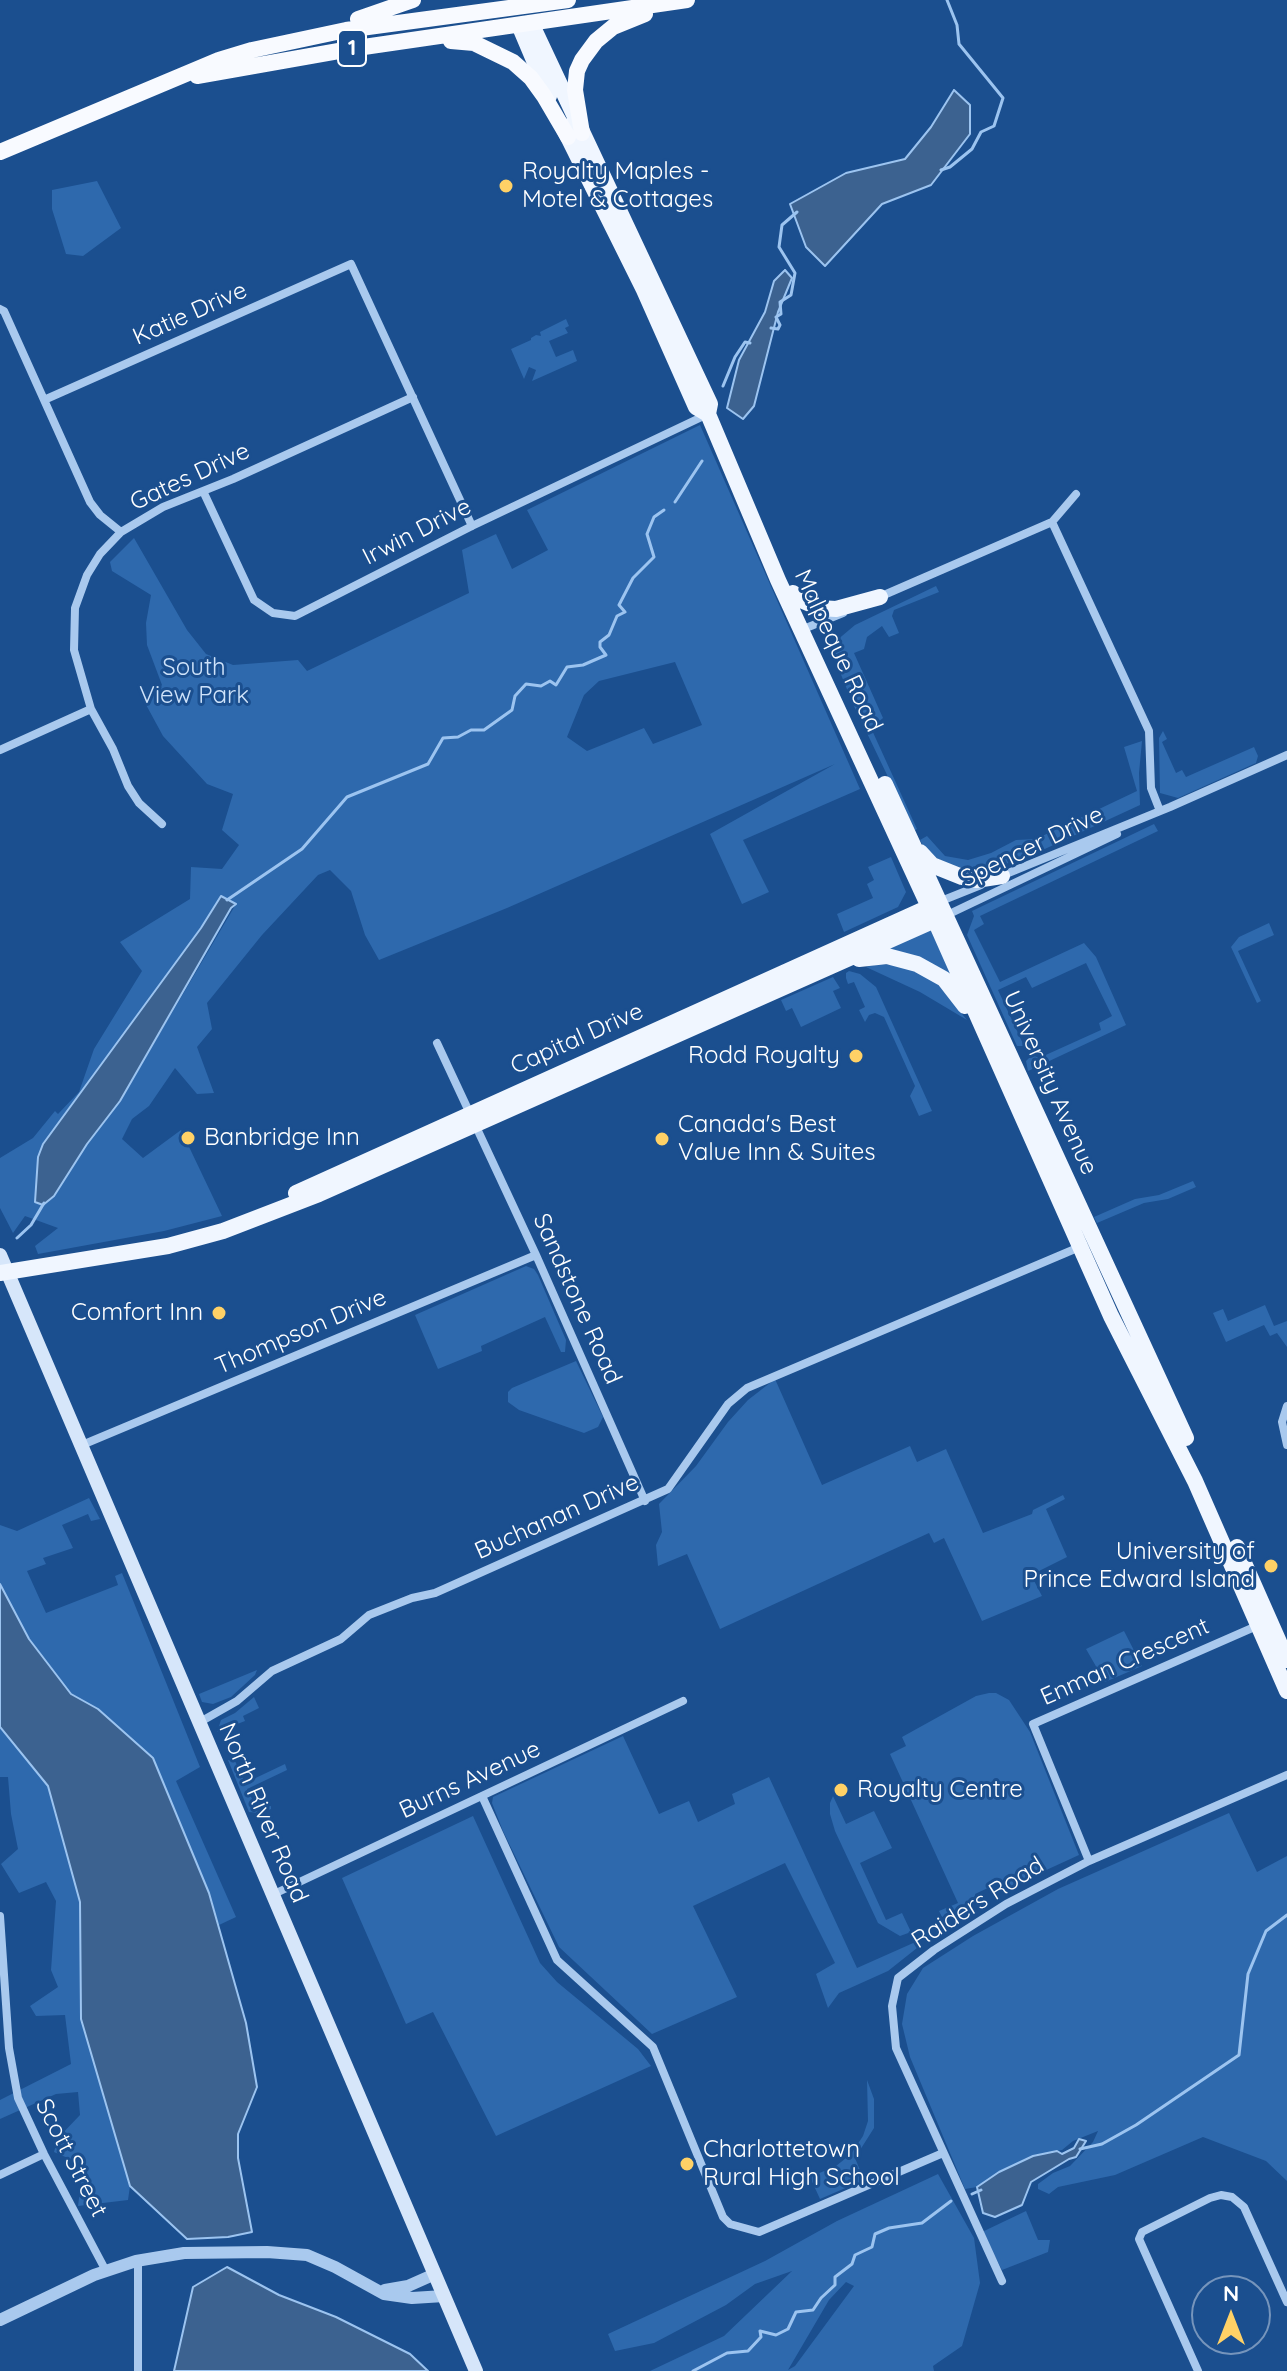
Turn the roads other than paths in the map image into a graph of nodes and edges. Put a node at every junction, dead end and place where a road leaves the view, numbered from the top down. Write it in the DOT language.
graph roads {
  1 [pos="413,0"];
  2 [pos="568,0"];
  3 [pos="687,0"];
  4 [pos="699,0"];
  5 [pos="516,4"];
  6 [pos="525,24"];
  7 [pos="252,50"];
  8 [pos="271,62"];
  9 [pos="179,79"];
  10 [pos="575,135"];
  11 [pos="0,152"];
  12 [pos="0,309"];
  13 [pos="413,397"];
  14 [pos="44,400"];
  15 [pos="708,414"];
  16 [pos="203,491"];
  17 [pos="1076,494"];
  18 [pos="1052,522"];
  19 [pos="472,526"];
  20 [pos="121,532"];
  21 [pos="758,533"];
  22 [pos="793,593"];
  23 [pos="880,597"];
  24 [pos="806,628"];
  25 [pos="91,709"];
  26 [pos="0,750"];
  27 [pos="1287,755"];
  28 [pos="1160,811"];
  29 [pos="1149,815"];
  30 [pos="902,821"];
  31 [pos="162,824"];
  32 [pos="1002,876"];
  33 [pos="938,911"];
  34 [pos="845,960"];
  35 [pos="983,1030"];
  36 [pos="437,1043"];
  37 [pos="473,1118"];
  38 [pos="1088,1244"];
  39 [pos="0,1255"];
  40 [pos="536,1255"];
  41 [pos="4,1273"];
  42 [pos="1287,1406"];
  43 [pos="82,1445"];
  44 [pos="1287,1445"];
  45 [pos="645,1501"];
  46 [pos="1259,1625"];
  47 [pos="1287,1660"];
  48 [pos="1287,1691"];
  49 [pos="683,1701"];
  50 [pos="200,1722"];
  51 [pos="1287,1775"];
  52 [pos="482,1796"];
  53 [pos="1089,1861"];
  54 [pos="274,1894"];
  55 [pos="0,1919"];
  56 [pos="9,2048"];
  57 [pos="0,2053"];
  58 [pos="943,2153"];
  59 [pos="44,2154"];
  60 [pos="0,2175"];
  61 [pos="138,2260"];
  62 [pos="106,2271"];
  63 [pos="435,2274"];
  64 [pos="1002,2281"];
  65 [pos="371,2287"];
  66 [pos="444,2296"];
  67 [pos="1287,2302"];
  68 [pos="0,2320"];
  69 [pos="138,2371"];
  70 [pos="476,2371"];
  71 [pos="1198,2371"];
  1 -- 7 [label="highway"];
  2 -- 5 [label="highway, 1"];
  3 -- 6 [label="highway, 1"];
  4 -- 10 [label="highway"];
  5 -- 6 [label="highway, Malpeque Road"];
  5 -- 7 [label="highway, 1"];
  6 -- 8 [label="highway, 1"];
  6 -- 10 [label="main road, Malpeque Road"];
  7 -- 9 [label="highway, 1"];
  8 -- 9 [label="highway, 1"];
  8 -- 10 [label="highway"];
  9 -- 11 [label="highway, 1"];
  10 -- 15 [label="main road, Malpeque Road"];
  12 -- 14 [label="street"];
  13 -- 14 [label="street, Katie Drive"];
  13 -- 16 [label="street, Gates Drive"];
  13 -- 19 [label="street"];
  14 -- 20 [label="street"];
  15 -- 19 [label="street, Irwin Drive"];
  15 -- 21 [label="main road, Malpeque Road"];
  16 -- 19 [label="street, Irwin Drive"];
  16 -- 20 [label="street, Gates Drive"];
  17 -- 18 [label="street"];
  18 -- 23 [label="street"];
  18 -- 28 [label="street"];
  20 -- 25 [label="street, Gates Drive"];
  21 -- 22 [label="main road, University Avenue"];
  21 -- 24 [label="main road, Malpeque Road"];
  22 -- 23 [label="main road"];
  22 -- 24 [label="main road, University Avenue"];
  23 -- 24 [label="street"];
  24 -- 30 [label="main road, University Avenue"];
  24 -- 33 [label="main road, Malpeque Road"];
  25 -- 26 [label="street"];
  25 -- 31 [label="street, Gates Drive"];
  27 -- 28 [label="street, Spencer Drive"];
  28 -- 29 [label="street, Spencer Drive"];
  29 -- 32 [label="street, Spencer Drive"];
  29 -- 33 [label="street, Spencer Drive"];
  30 -- 32 [label="main road"];
  30 -- 33 [label="main road, University Avenue"];
  32 -- 33 [label="street, Spencer Drive"];
  33 -- 34 [label="main road, Capital Drive"];
  33 -- 35 [label="main road, University Avenue"];
  33 -- 37 [label="main road, Capital Drive"];
  33 -- 38 [label="main road, University Avenue"];
  34 -- 35 [label="main road"];
  34 -- 37 [label="main road, Capital Drive"];
  35 -- 38 [label="main road, University Avenue"];
  36 -- 37 [label="street, Sandstone Road"];
  37 -- 40 [label="street, Sandstone Road"];
  37 -- 41 [label="main road, Capital Drive"];
  38 -- 45 [label="street, Buchanan Drive"];
  38 -- 46 [label="main road, University Avenue"];
  38 -- 47 [label="main road, University Avenue"];
  39 -- 41 [label="main road, North River Road"];
  40 -- 43 [label="street, Thompson Drive"];
  40 -- 45 [label="street, Sandstone Road"];
  41 -- 43 [label="main road, North River Road"];
  42 -- 44 [label="street"];
  43 -- 50 [label="main road, North River Road"];
  45 -- 50 [label="street, Buchanan Drive"];
  46 -- 48 [label="main road, University Avenue"];
  46 -- 53 [label="street, Enman Crescent"];
  49 -- 52 [label="street, Burns Avenue"];
  50 -- 54 [label="main road, North River Road"];
  51 -- 53 [label="street"];
  52 -- 54 [label="street, Burns Avenue"];
  52 -- 58 [label="street"];
  53 -- 58 [label="street, Raiders Road"];
  54 -- 63 [label="main road, North River Road"];
  55 -- 56 [label="street, Scott Street"];
  56 -- 57 [label="street"];
  56 -- 59 [label="street, Scott Street"];
  58 -- 64 [label="street"];
  59 -- 60 [label="street"];
  59 -- 62 [label="street, Scott Street"];
  61 -- 62 [label="street"];
  61 -- 65 [label="street"];
  61 -- 69 [label="street"];
  62 -- 68 [label="street"];
  63 -- 65 [label="street"];
  63 -- 66 [label="main road, North River Road"];
  65 -- 66 [label="street"];
  66 -- 70 [label="main road, North River Road"];
  67 -- 71 [label="street"];
}
